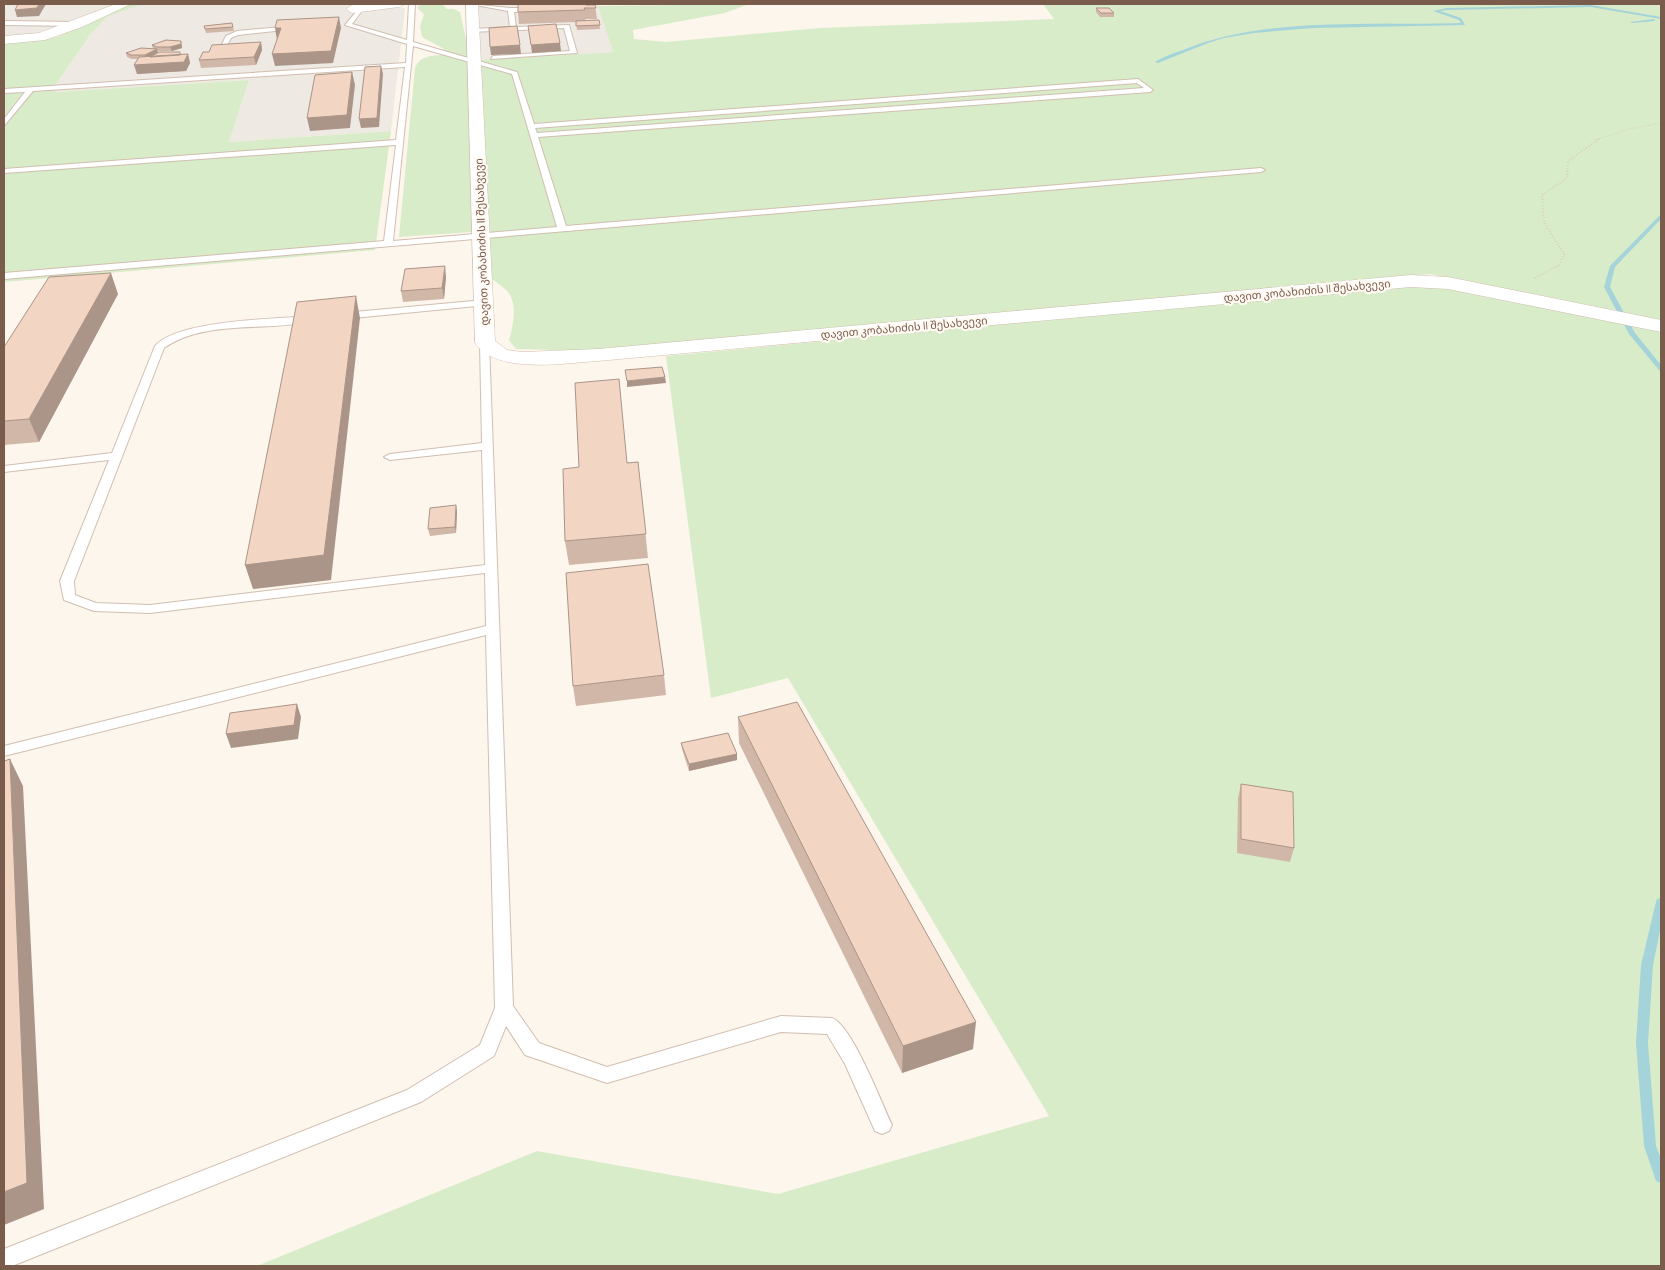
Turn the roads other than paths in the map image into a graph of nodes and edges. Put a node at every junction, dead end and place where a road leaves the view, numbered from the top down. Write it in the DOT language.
graph roads {
  1 [pos="125,4"];
  2 [pos="393,4"];
  3 [pos="399,4"];
  4 [pos="412,4"];
  5 [pos="472,4"];
  6 [pos="357,8"];
  7 [pos="547,8"];
  8 [pos="511,10"];
  9 [pos="4,23"];
  10 [pos="78,24"];
  11 [pos="338,25"];
  12 [pos="348,25"];
  13 [pos="300,28"];
  14 [pos="513,29"];
  15 [pos="473,31"];
  16 [pos="4,40"];
  17 [pos="410,43"];
  18 [pos="222,48"];
  19 [pos="493,58"];
  20 [pos="474,61"];
  21 [pos="409,65"];
  22 [pos="30,90"];
  23 [pos="4,91"];
  24 [pos="4,124"];
  25 [pos="532,130"];
  26 [pos="400,142"];
  27 [pos="1261,170"];
  28 [pos="4,171"];
  29 [pos="562,228"];
  30 [pos="481,235"];
  31 [pos="388,243"];
  32 [pos="4,276"];
  33 [pos="484,303"];
  34 [pos="1661,326"];
  35 [pos="485,343"];
  36 [pos="488,446"];
  37 [pos="116,456"];
  38 [pos="390,457"];
  39 [pos="4,469"];
  40 [pos="492,568"];
  41 [pos="494,629"];
  42 [pos="4,751"];
  43 [pos="504,1008"];
  44 [pos="882,1125"];
  45 [pos="4,1259"];
  1 -- 10 [label="street"];
  2 -- 3 [label="street"];
  2 -- 6 [label="street"];
  4 -- 17 [label="lane"];
  5 -- 8 [label="lane"];
  5 -- 15 [label="street, დავით კობახიძის II შესახვევი"];
  6 -- 12 [label="lane"];
  7 -- 8 [label="lane"];
  8 -- 14 [label="lane"];
  9 -- 10 [label="lane"];
  10 -- 16 [label="street"];
  11 -- 12 [label="lane"];
  12 -- 17 [label="lane"];
  13 -- 18 [label="lane"];
  14 -- 15 [label="lane"];
  14 -- 19 [label="lane"];
  15 -- 20 [label="street, დავით კობახიძის II შესახვევი"];
  17 -- 20 [label="lane"];
  17 -- 21 [label="lane"];
  20 -- 25 [label="lane"];
  20 -- 30 [label="street, დავით კობახიძის II შესახვევი"];
  21 -- 22 [label="lane"];
  21 -- 26 [label="lane"];
  22 -- 23 [label="lane"];
  22 -- 24 [label="lane"];
  25 -- 25 [label="lane"];
  25 -- 29 [label="lane"];
  26 -- 28 [label="lane"];
  26 -- 31 [label="lane"];
  27 -- 29 [label="lane"];
  29 -- 30 [label="lane"];
  30 -- 31 [label="lane"];
  30 -- 33 [label="street, დავით კობახიძის II შესახვევი"];
  31 -- 32 [label="lane"];
  33 -- 35 [label="street, დავით კობახიძის II შესახვევი"];
  33 -- 37 [label="lane"];
  34 -- 35 [label="street, დავით კობახიძის II შესახვევი"];
  35 -- 36 [label="lane"];
  36 -- 38 [label="lane"];
  36 -- 40 [label="lane"];
  37 -- 39 [label="lane"];
  37 -- 40 [label="lane"];
  40 -- 41 [label="lane"];
  41 -- 42 [label="lane"];
  41 -- 43 [label="lane"];
  43 -- 44 [label="lane"];
  43 -- 45 [label="lane"];
}
